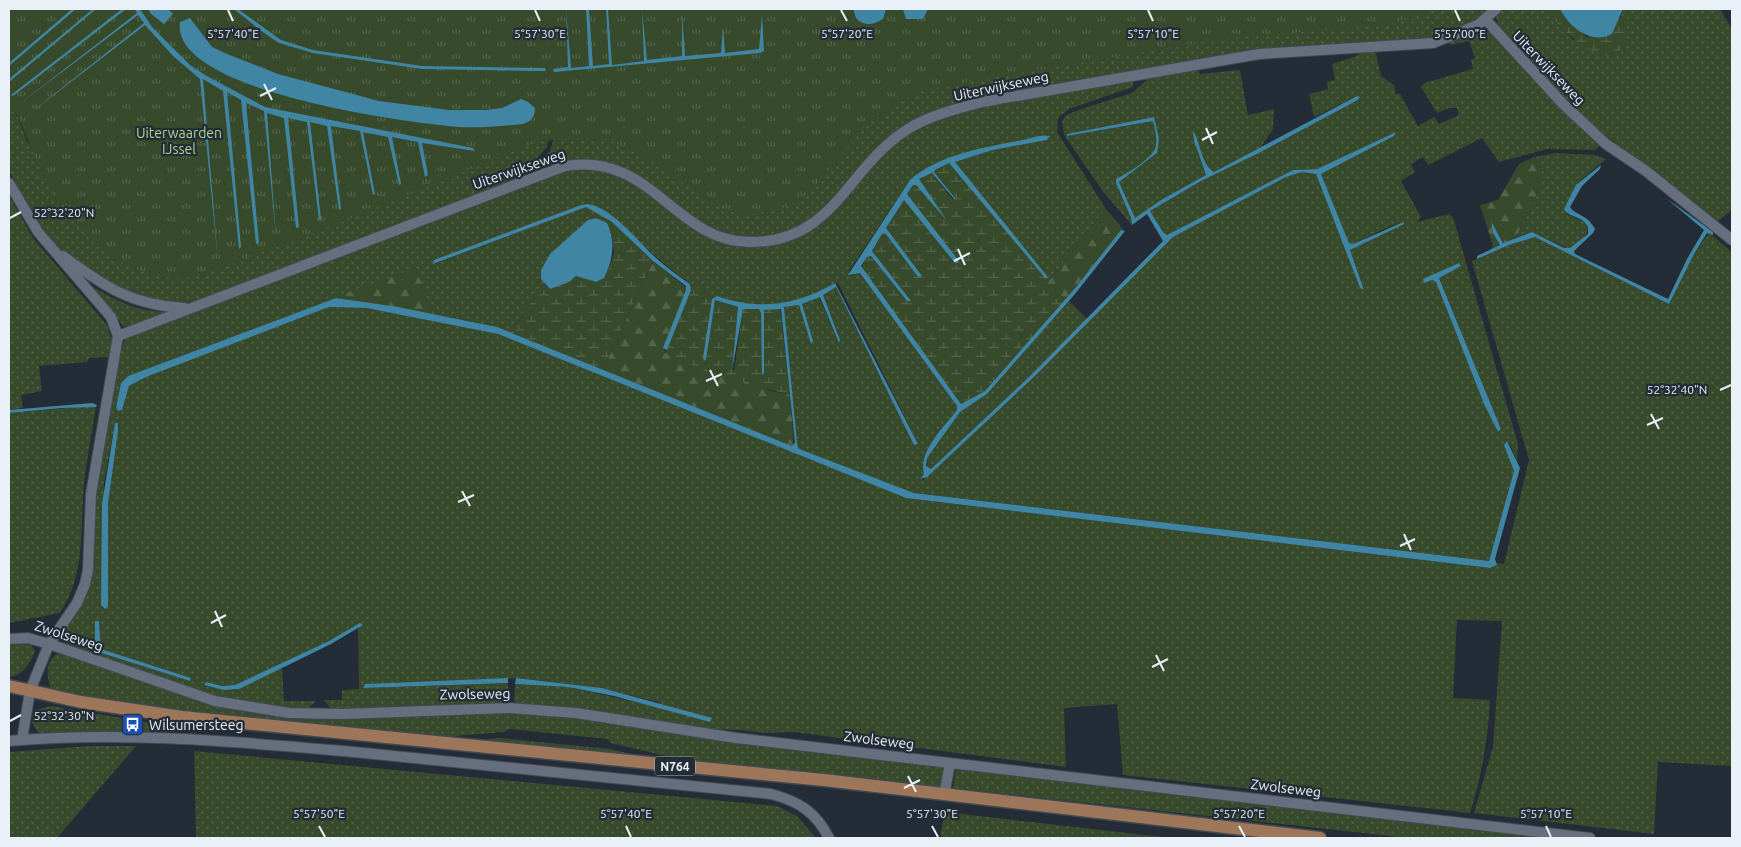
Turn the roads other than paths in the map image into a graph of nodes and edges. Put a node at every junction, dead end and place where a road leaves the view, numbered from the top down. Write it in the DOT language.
graph roads {
  1 [pos="1496,9"];
  2 [pos="1486,20"];
  3 [pos="9,182"];
  4 [pos="1732,240"];
  5 [pos="52,250"];
  6 [pos="189,308"];
  7 [pos="118,336"];
  8 [pos="9,639"];
  9 [pos="49,644"];
  10 [pos="9,686"];
  11 [pos="30,691"];
  12 [pos="22,740"];
  13 [pos="9,741"];
  14 [pos="950,764"];
  15 [pos="944,795"];
  16 [pos="829,838"];
  17 [pos="1320,838"];
  18 [pos="1590,838"];
  1 -- 2 [label="street"];
  2 -- 4 [label="street, Uiterwijkseweg"];
  2 -- 6 [label="street, Uiterwijkseweg"];
  3 -- 5 [label="street"];
  5 -- 6 [label="street, Uiterwijkseweg"];
  5 -- 7 [label="street"];
  6 -- 7 [label="street, Uiterwijkseweg"];
  7 -- 9 [label="street"];
  8 -- 9 [label="street, Zwolseweg"];
  9 -- 11 [label="street"];
  9 -- 14 [label="street, Zwolseweg"];
  10 -- 11 [label="main road, N764"];
  11 -- 12 [label="street"];
  11 -- 15 [label="main road, N764"];
  12 -- 13 [label="street"];
  12 -- 16 [label="street"];
  14 -- 15 [label="street"];
  14 -- 18 [label="street, Zwolseweg"];
  15 -- 17 [label="main road, N764"];
}
